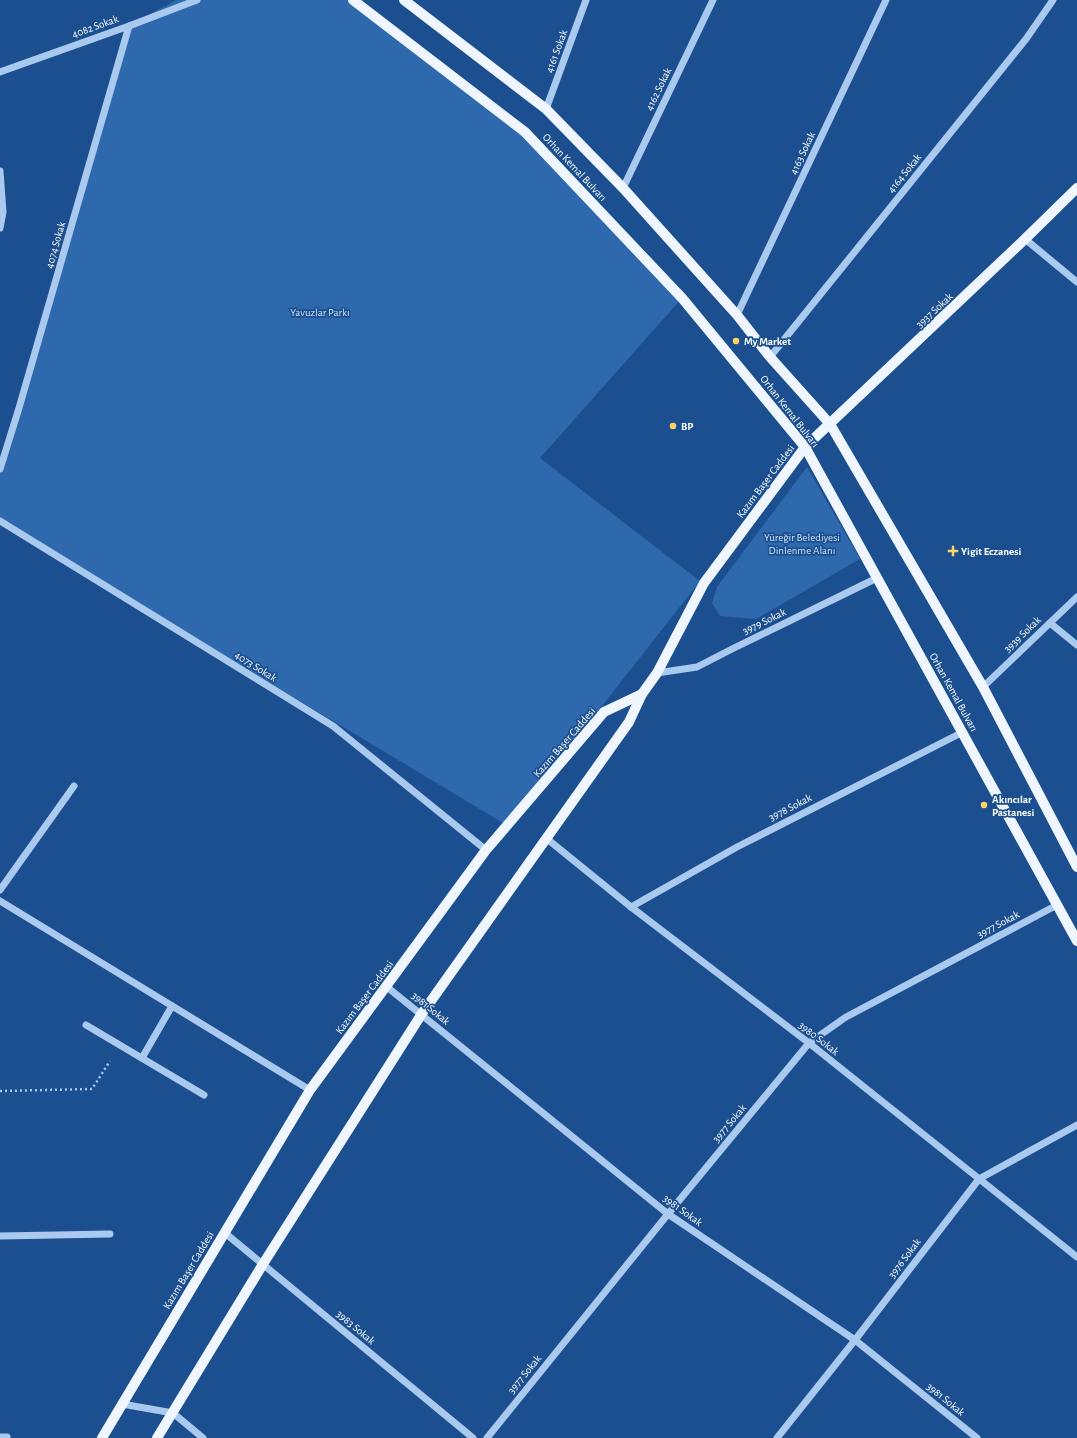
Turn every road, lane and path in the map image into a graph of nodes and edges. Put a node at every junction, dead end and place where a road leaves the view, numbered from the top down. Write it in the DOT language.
graph roads {
  1 [pos="197,0"];
  2 [pos="353,0"];
  3 [pos="404,0"];
  4 [pos="586,0"];
  5 [pos="713,0"];
  6 [pos="886,0"];
  7 [pos="1053,0"];
  8 [pos="129,26"];
  9 [pos="0,72"];
  10 [pos="546,109"];
  11 [pos="0,171"];
  12 [pos="623,188"];
  13 [pos="1077,188"];
  14 [pos="2,212"];
  15 [pos="0,228"];
  16 [pos="1026,239"];
  17 [pos="1077,282"];
  18 [pos="737,315"];
  19 [pos="770,357"];
  20 [pos="830,424"];
  21 [pos="805,447"];
  22 [pos="3,448"];
  23 [pos="0,469"];
  24 [pos="0,521"];
  25 [pos="877,578"];
  26 [pos="1077,597"];
  27 [pos="1050,623"];
  28 [pos="1077,645"];
  29 [pos="657,673"];
  30 [pos="983,687"];
  31 [pos="642,694"];
  32 [pos="962,732"];
  33 [pos="74,786"];
  34 [pos="546,838"];
  35 [pos="486,850"];
  36 [pos="1077,867"];
  37 [pos="0,890"];
  38 [pos="0,900"];
  39 [pos="1057,905"];
  40 [pos="631,906"];
  41 [pos="1077,941"];
  42 [pos="387,986"];
  43 [pos="172,1006"];
  44 [pos="421,1015"];
  45 [pos="86,1025"];
  46 [pos="809,1043"];
  47 [pos="120,1045"];
  48 [pos="142,1058"];
  49 [pos="310,1090"];
  50 [pos="0,1091"];
  51 [pos="204,1095"];
  52 [pos="1077,1125"];
  53 [pos="979,1179"];
  54 [pos="668,1214"];
  55 [pos="224,1233"];
  56 [pos="110,1234"];
  57 [pos="0,1236"];
  58 [pos="1077,1257"];
  59 [pos="262,1264"];
  60 [pos="855,1340"];
  61 [pos="122,1404"];
  62 [pos="173,1413"];
  63 [pos="102,1438"];
  64 [pos="157,1438"];
  65 [pos="203,1438"];
  66 [pos="473,1438"];
  67 [pos="487,1438"];
  68 [pos="777,1438"];
  69 [pos="977,1438"];
  1 -- 8 [label="street, 4082 Sokak"];
  2 -- 21 [label="main road, Orhan Kemal Bulvarı"];
  3 -- 10 [label="main road, Orhan Kemal Bulvarı"];
  4 -- 10 [label="street, 4161 Sokak"];
  5 -- 12 [label="street, 4162 Sokak"];
  6 -- 18 [label="street, 4163 Sokak"];
  7 -- 19 [label="street, 4164 Sokak"];
  8 -- 9 [label="street, 4082 Sokak"];
  8 -- 22 [label="street, 4074 Sokak"];
  10 -- 12 [label="main road, Orhan Kemal Bulvarı"];
  11 -- 14 [label="street"];
  12 -- 18 [label="main road, Orhan Kemal Bulvarı"];
  13 -- 16 [label="main road, 3937 Sokak"];
  14 -- 15 [label="street"];
  16 -- 17 [label="street"];
  16 -- 20 [label="main road, 3937 Sokak"];
  18 -- 19 [label="main road, Orhan Kemal Bulvarı"];
  19 -- 20 [label="main road, Orhan Kemal Bulvarı"];
  20 -- 21 [label="main road, 3937 Sokak"];
  20 -- 30 [label="main road, Orhan Kemal Bulvarı"];
  21 -- 25 [label="main road, Orhan Kemal Bulvarı"];
  21 -- 29 [label="main road, Kazım Başer Caddesi"];
  22 -- 23 [label="street, 4074 Sokak"];
  24 -- 35 [label="street, 4073 Sokak"];
  25 -- 29 [label="street, 3979 Sokak"];
  25 -- 32 [label="main road, Orhan Kemal Bulvarı"];
  26 -- 27 [label="street, 3939 Sokak"];
  27 -- 28 [label="street"];
  27 -- 30 [label="street, 3939 Sokak"];
  29 -- 31 [label="main road, Kazım Başer Caddesi"];
  30 -- 36 [label="main road, Orhan Kemal Bulvarı"];
  31 -- 34 [label="main road"];
  31 -- 35 [label="main road, Kazım Başer Caddesi"];
  32 -- 39 [label="main road, Orhan Kemal Bulvarı"];
  32 -- 40 [label="street, 3978 Sokak"];
  33 -- 37 [label="street"];
  34 -- 40 [label="street, 3980 Sokak"];
  34 -- 44 [label="main road"];
  35 -- 42 [label="main road, Kazım Başer Caddesi"];
  38 -- 43 [label="street"];
  39 -- 41 [label="main road, Orhan Kemal Bulvarı"];
  39 -- 46 [label="street, 3977 Sokak"];
  40 -- 46 [label="street, 3980 Sokak"];
  42 -- 44 [label="street, 3981 Sokak"];
  42 -- 49 [label="main road, Kazım Başer Caddesi"];
  43 -- 48 [label="street"];
  43 -- 49 [label="street"];
  44 -- 54 [label="street, 3981 Sokak"];
  44 -- 59 [label="main road"];
  45 -- 47 [label="street"];
  46 -- 53 [label="street, 3980 Sokak"];
  46 -- 54 [label="street, 3977 Sokak"];
  47 -- 48 [label="street"];
  47 -- 50 [label="path"];
  48 -- 51 [label="street"];
  49 -- 55 [label="main road, Kazım Başer Caddesi"];
  52 -- 53 [label="street, 3976 Sokak"];
  53 -- 58 [label="street, 3980 Sokak"];
  53 -- 60 [label="street, 3976 Sokak"];
  54 -- 60 [label="street, 3981 Sokak"];
  54 -- 67 [label="street, 3977 Sokak"];
  55 -- 59 [label="street, 3983 Sokak"];
  55 -- 61 [label="main road, Kazım Başer Caddesi"];
  56 -- 57 [label="street"];
  59 -- 62 [label="main road"];
  59 -- 66 [label="street, 3983 Sokak"];
  60 -- 68 [label="street, 3976 Sokak"];
  60 -- 69 [label="street, 3981 Sokak"];
  61 -- 62 [label="street"];
  61 -- 63 [label="main road, Kazım Başer Caddesi"];
  62 -- 64 [label="main road"];
  62 -- 65 [label="street"];
}
